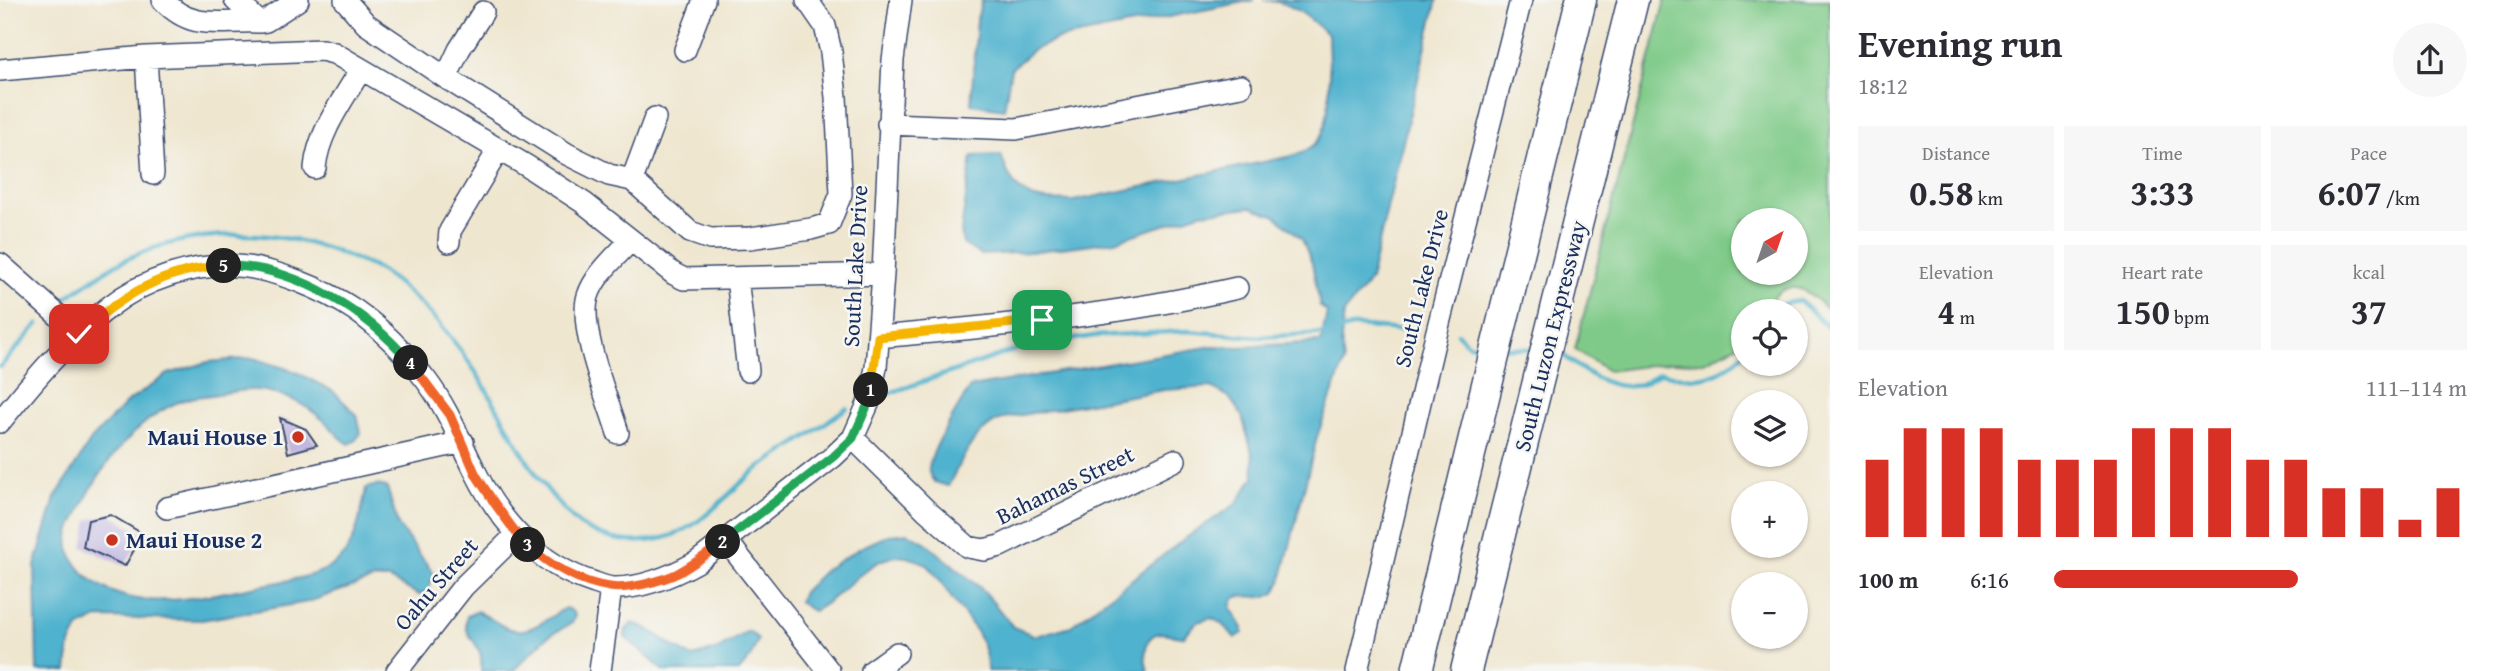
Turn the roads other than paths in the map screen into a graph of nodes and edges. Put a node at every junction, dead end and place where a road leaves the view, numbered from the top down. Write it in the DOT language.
graph roads {
  1 [pos="163,0"];
  2 [pos="235,0"];
  3 [pos="298,0"];
  4 [pos="345,0"];
  5 [pos="704,0"];
  6 [pos="807,0"];
  7 [pos="1521,0"];
  8 [pos="1581,0"];
  9 [pos="1633,0"];
  10 [pos="897,2"];
  11 [pos="483,12"];
  12 [pos="259,22"];
  13 [pos="685,50"];
  14 [pos="146,57"];
  15 [pos="361,69"];
  16 [pos="0,70"];
  17 [pos="446,78"];
  18 [pos="1241,86"];
  19 [pos="655,118"];
  20 [pos="888,124"];
  21 [pos="499,149"];
  22 [pos="315,168"];
  23 [pos="153,174"];
  24 [pos="632,180"];
  25 [pos="631,240"];
  26 [pos="449,242"];
  27 [pos="0,264"];
  28 [pos="883,274"];
  29 [pos="737,278"];
  30 [pos="1237,288"];
  31 [pos="79,334"];
  32 [pos="878,337"];
  33 [pos="748,371"];
  34 [pos="0,422"];
  35 [pos="618,433"];
  36 [pos="853,438"];
  37 [pos="463,442"];
  38 [pos="1175,460"];
  39 [pos="167,508"];
  40 [pos="517,534"];
  41 [pos="726,540"];
  42 [pos="611,588"];
  43 [pos="897,653"];
  44 [pos="397,671"];
  45 [pos="600,671"];
  46 [pos="829,671"];
  47 [pos="872,671"];
  48 [pos="1357,671"];
  49 [pos="1417,671"];
  50 [pos="1466,671"];
  1 -- 12 [label="street"];
  2 -- 12 [label="street"];
  3 -- 12 [label="street"];
  4 -- 17 [label="street"];
  5 -- 13 [label="street"];
  6 -- 24 [label="street"];
  7 -- 48 [label="street, South Lake Drive"];
  8 -- 49 [label="highway"];
  9 -- 50 [label="highway, South Luzon Expressway"];
  10 -- 20 [label="street, South Lake Drive"];
  11 -- 17 [label="street"];
  14 -- 15 [label="street"];
  14 -- 16 [label="street"];
  14 -- 23 [label="street"];
  15 -- 21 [label="street"];
  15 -- 22 [label="street"];
  17 -- 24 [label="street"];
  18 -- 20 [label="street"];
  19 -- 24 [label="street"];
  20 -- 28 [label="street, South Lake Drive"];
  21 -- 25 [label="street"];
  21 -- 26 [label="street"];
  25 -- 29 [label="street"];
  25 -- 35 [label="street"];
  27 -- 31 [label="street"];
  28 -- 29 [label="street"];
  28 -- 32 [label="street, South Lake Drive"];
  29 -- 33 [label="street"];
  30 -- 32 [label="street"];
  31 -- 34 [label="street, South Lake Drive"];
  31 -- 37 [label="street, South Lake Drive"];
  32 -- 36 [label="street, South Lake Drive"];
  36 -- 38 [label="street, Bahamas Street"];
  36 -- 41 [label="street, South Lake Drive"];
  37 -- 39 [label="street"];
  37 -- 40 [label="street, South Lake Drive"];
  40 -- 42 [label="street, South Lake Drive"];
  40 -- 44 [label="street, Oahu Street"];
  41 -- 42 [label="street, South Lake Drive"];
  41 -- 46 [label="street"];
  42 -- 45 [label="street"];
  43 -- 47 [label="street"];
}
